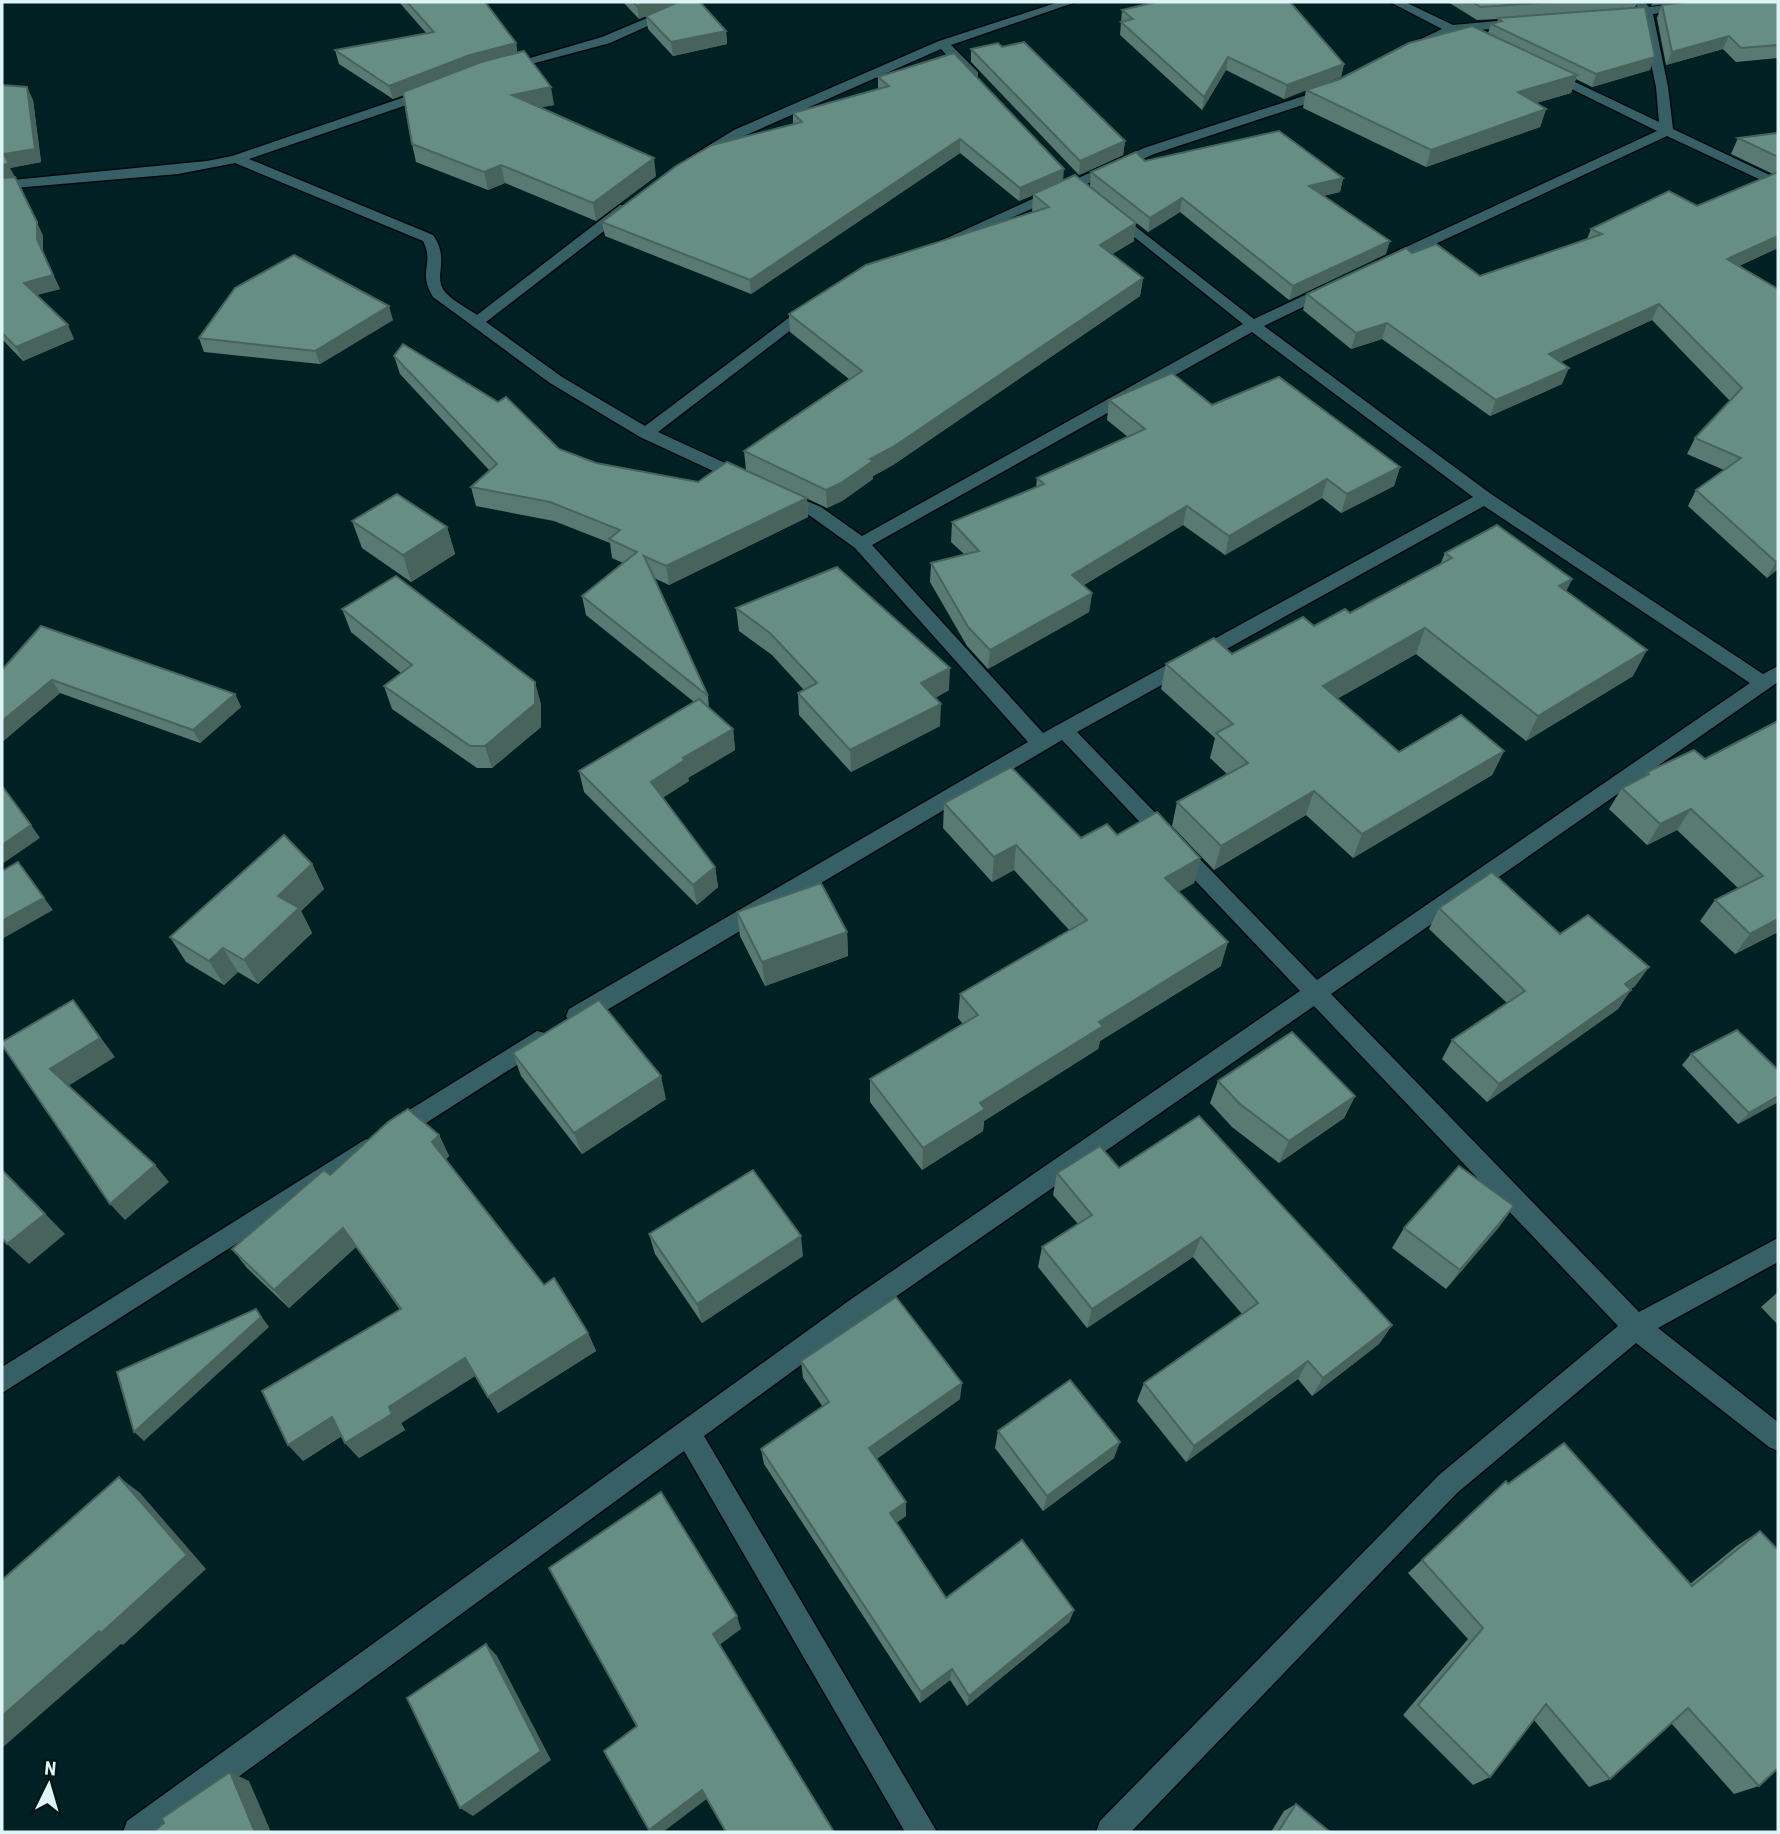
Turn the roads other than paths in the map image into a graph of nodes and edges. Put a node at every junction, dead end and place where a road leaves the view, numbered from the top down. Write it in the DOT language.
graph roads {
  1 [pos="695,2"];
  2 [pos="1070,2"];
  3 [pos="1396,2"];
  4 [pos="1719,2"];
  5 [pos="1643,7"];
  6 [pos="1608,16"];
  7 [pos="1529,22"];
  8 [pos="1451,29"];
  9 [pos="1475,40"];
  10 [pos="943,44"];
  11 [pos="1399,54"];
  12 [pos="1534,68"];
  13 [pos="492,71"];
  14 [pos="981,84"];
  15 [pos="1341,85"];
  16 [pos="445,87"];
  17 [pos="1666,130"];
  18 [pos="236,159"];
  19 [pos="685,165"];
  20 [pos="1778,184"];
  21 [pos="2,185"];
  22 [pos="1082,187"];
  23 [pos="641,196"];
  24 [pos="923,251"];
  25 [pos="1364,272"];
  26 [pos="1340,284"];
  27 [pos="822,300"];
  28 [pos="477,322"];
  29 [pos="1253,325"];
  30 [pos="646,433"];
  31 [pos="1485,498"];
  32 [pos="861,544"];
  33 [pos="1771,678"];
  34 [pos="1064,730"];
  35 [pos="1041,744"];
  36 [pos="1316,992"];
  37 [pos="1778,1249"];
  38 [pos="1636,1327"];
  39 [pos="2,1381"];
  40 [pos="688,1433"];
  41 [pos="1778,1438"];
  42 [pos="138,1832"];
  43 [pos="922,1832"];
  44 [pos="1111,1832"];
  1 -- 13 [label="street"];
  2 -- 10 [label="street"];
  3 -- 8 [label="street"];
  4 -- 5 [label="street"];
  5 -- 6 [label="street"];
  5 -- 17 [label="street"];
  7 -- 8 [label="street"];
  8 -- 9 [label="street"];
  8 -- 11 [label="street"];
  10 -- 14 [label="street"];
  10 -- 19 [label="street"];
  12 -- 17 [label="street"];
  15 -- 22 [label="street"];
  16 -- 18 [label="street"];
  17 -- 20 [label="street"];
  17 -- 25 [label="street"];
  18 -- 21 [label="street"];
  18 -- 28 [label="street"];
  22 -- 24 [label="street"];
  22 -- 29 [label="street"];
  23 -- 28 [label="street"];
  26 -- 29 [label="street"];
  27 -- 30 [label="street"];
  28 -- 30 [label="street"];
  29 -- 31 [label="street"];
  29 -- 32 [label="street"];
  30 -- 32 [label="street"];
  31 -- 33 [label="street"];
  31 -- 34 [label="street"];
  32 -- 35 [label="street"];
  33 -- 36 [label="street"];
  34 -- 35 [label="street"];
  34 -- 36 [label="street"];
  35 -- 39 [label="street"];
  36 -- 38 [label="street"];
  36 -- 40 [label="street"];
  37 -- 38 [label="street"];
  38 -- 41 [label="street"];
  38 -- 44 [label="street"];
  40 -- 42 [label="street"];
  40 -- 43 [label="street"];
}
